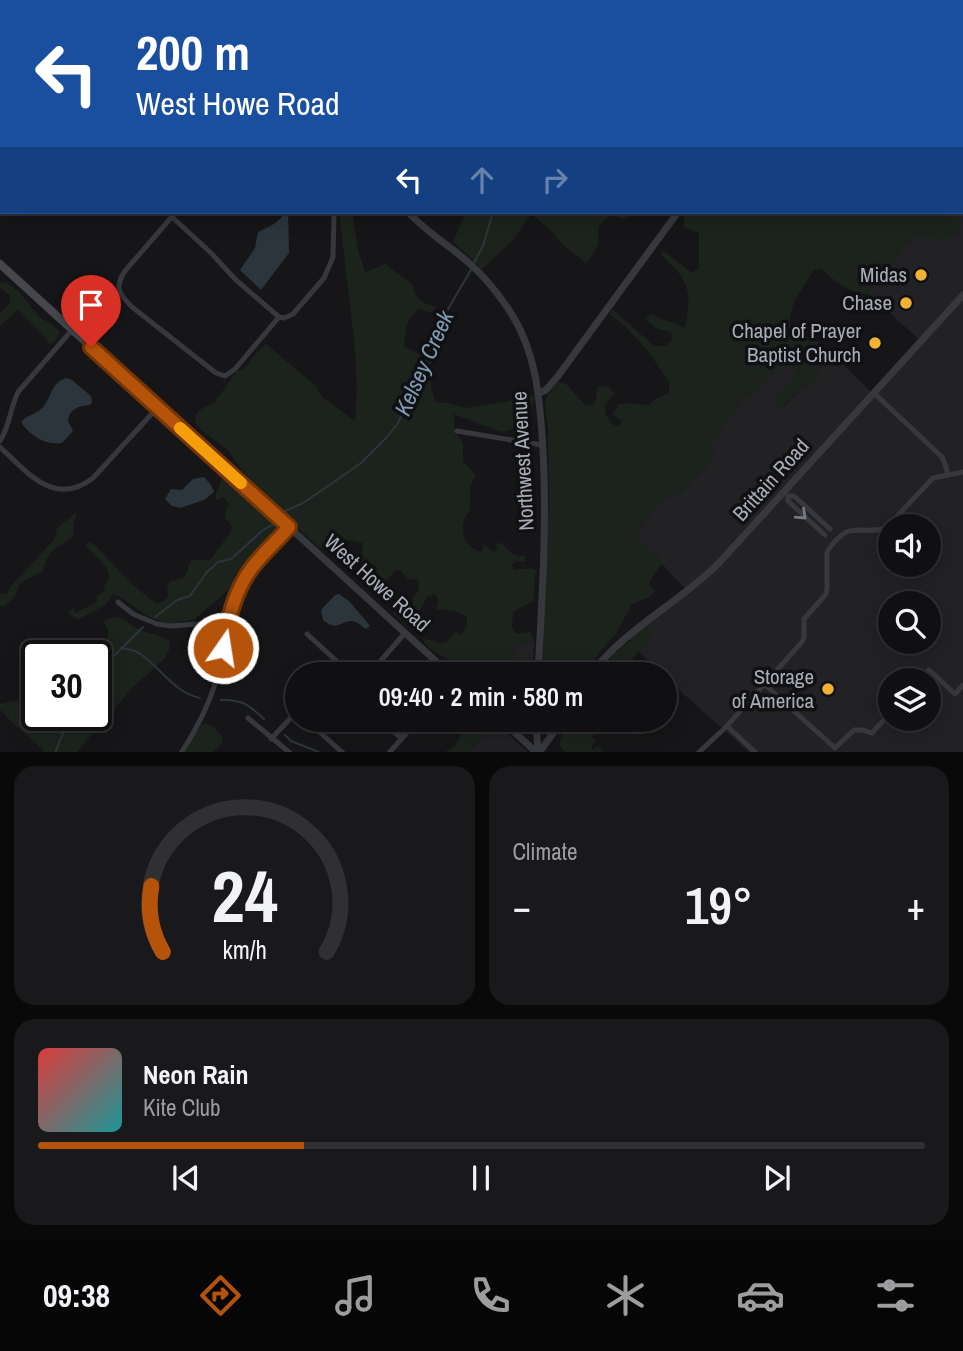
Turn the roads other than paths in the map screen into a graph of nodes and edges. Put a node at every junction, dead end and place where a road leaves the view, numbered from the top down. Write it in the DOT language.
graph roads {
  1 [pos="174,214"];
  2 [pos="334,214"];
  3 [pos="410,214"];
  4 [pos="677,214"];
  5 [pos="1,266"];
  6 [pos="963,295"];
  7 [pos="279,317"];
  8 [pos="72,330"];
  9 [pos="539,393"];
  10 [pos="874,393"];
  11 [pos="158,407"];
  12 [pos="457,431"];
  13 [pos="0,441"];
  14 [pos="542,445"];
  15 [pos="0,447"];
  16 [pos="963,472"];
  17 [pos="948,475"];
  18 [pos="786,494"];
  19 [pos="289,527"];
  20 [pos="830,529"];
  21 [pos="825,535"];
  22 [pos="118,602"];
  23 [pos="227,630"];
  24 [pos="405,633"];
  25 [pos="307,634"];
  26 [pos="338,662"];
  27 [pos="379,662"];
  28 [pos="437,662"];
  29 [pos="539,662"];
  30 [pos="602,662"];
  31 [pos="941,681"];
  32 [pos="764,684"];
  33 [pos="963,685"];
  34 [pos="248,718"];
  35 [pos="285,724"];
  36 [pos="727,726"];
  37 [pos="878,726"];
  38 [pos="320,732"];
  39 [pos="394,732"];
  40 [pos="407,732"];
  41 [pos="515,732"];
  42 [pos="537,732"];
  43 [pos="553,732"];
  44 [pos="271,739"];
  45 [pos="401,739"];
  46 [pos="833,750"];
  47 [pos="286,751"];
  48 [pos="181,752"];
  49 [pos="343,752"];
  50 [pos="389,752"];
  51 [pos="538,752"];
  52 [pos="698,752"];
  53 [pos="757,752"];
  1 -- 7 [label="street"];
  1 -- 7 [label="street"];
  2 -- 7 [label="street"];
  3 -- 9 [label="street, Northwest Avenue"];
  4 -- 9 [label="street"];
  5 -- 8 [label="main road, West Howe Road"];
  6 -- 10 [label="street, Brittain Road"];
  8 -- 11 [label="main road, West Howe Road"];
  8 -- 13 [label="street"];
  9 -- 14 [label="street, Northwest Avenue"];
  10 -- 17 [label="street"];
  10 -- 18 [label="street, Brittain Road"];
  11 -- 15 [label="street"];
  11 -- 19 [label="main road, West Howe Road"];
  12 -- 14 [label="street"];
  14 -- 29 [label="street, Northwest Avenue"];
  16 -- 17 [label="street"];
  17 -- 32 [label="street"];
  18 -- 20 [label="street"];
  18 -- 21 [label="street, one-way"];
  18 -- 30 [label="street, Brittain Road"];
  19 -- 23 [label="street"];
  19 -- 24 [label="street, West Howe Road"];
  22 -- 23 [label="street"];
  23 -- 48 [label="street"];
  24 -- 27 [label="street"];
  24 -- 28 [label="street, West Howe Road"];
  25 -- 26 [label="street"];
  31 -- 33 [label="street"];
  32 -- 36 [label="street"];
  32 -- 46 [label="street"];
  34 -- 44 [label="street"];
  35 -- 44 [label="street"];
  36 -- 52 [label="street"];
  36 -- 53 [label="street"];
  37 -- 46 [label="street"];
  38 -- 49 [label="street"];
  39 -- 45 [label="street"];
  40 -- 45 [label="street"];
  41 -- 51 [label="street"];
  42 -- 51 [label="street"];
  43 -- 51 [label="street"];
  44 -- 47 [label="street"];
  45 -- 50 [label="street"];
}
